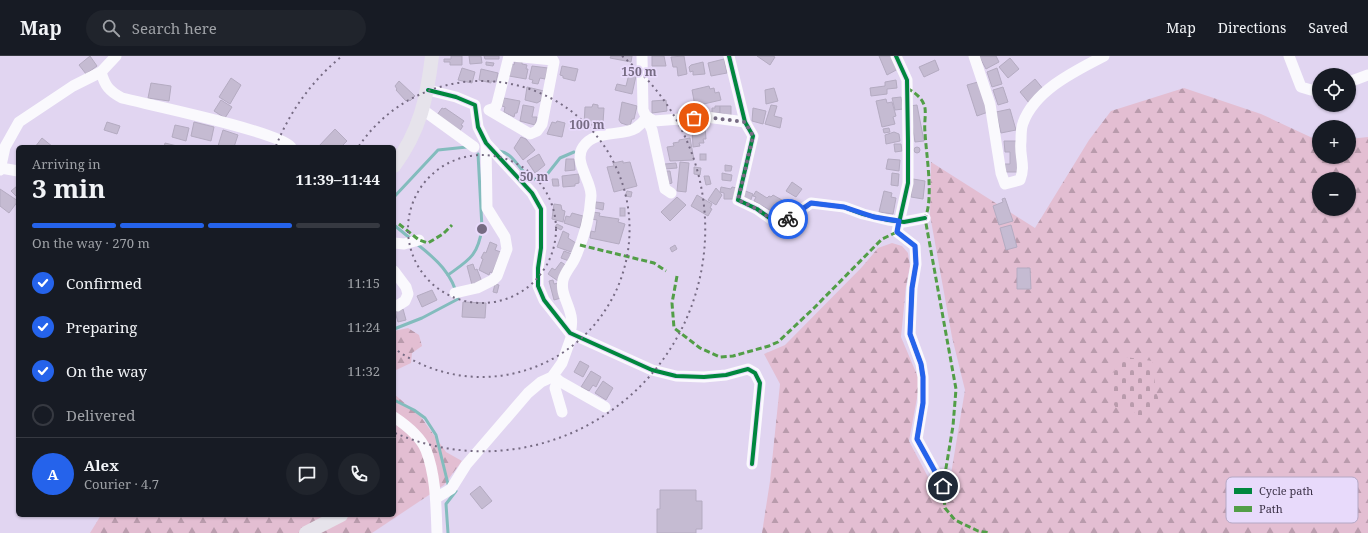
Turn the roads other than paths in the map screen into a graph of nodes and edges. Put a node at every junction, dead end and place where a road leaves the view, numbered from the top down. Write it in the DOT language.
graph roads {
  1 [pos="116,56"];
  2 [pos="432,56"];
  3 [pos="509,56"];
  4 [pos="512,56"];
  5 [pos="642,56"];
  6 [pos="729,56"];
  7 [pos="896,56"];
  8 [pos="974,56"];
  9 [pos="1104,56"];
  10 [pos="1289,56"];
  11 [pos="101,72"];
  12 [pos="1368,75"];
  13 [pos="1356,79"];
  14 [pos="428,90"];
  15 [pos="1312,90"];
  16 [pos="475,105"];
  17 [pos="423,110"];
  18 [pos="488,110"];
  19 [pos="647,117"];
  20 [pos="745,122"];
  21 [pos="486,143"];
  22 [pos="288,145"];
  23 [pos="474,147"];
  24 [pos="396,163"];
  25 [pos="1,169"];
  26 [pos="16,170"];
  27 [pos="670,193"];
  28 [pos="925,218"];
  29 [pos="899,221"];
  30 [pos="419,240"];
  31 [pos="396,243"];
  32 [pos="396,274"];
  33 [pos="455,293"];
  34 [pos="396,306"];
  35 [pos="571,334"];
  36 [pos="555,379"];
  37 [pos="605,407"];
  38 [pos="562,412"];
  39 [pos="396,419"];
  40 [pos="752,464"];
  41 [pos="943,486"];
  42 [pos="436,498"];
  43 [pos="337,517"];
  44 [pos="306,533"];
  45 [pos="437,533"];
  1 -- 11 [label="street"];
  2 -- 14 [label="main road"];
  3 -- 18 [label="street"];
  4 -- 18 [label="street"];
  5 -- 19 [label="street"];
  6 -- 20 [label="street"];
  7 -- 29 [label="street"];
  8 -- 9 [label="street"];
  10 -- 15 [label="street"];
  11 -- 22 [label="street"];
  11 -- 25 [label="street"];
  12 -- 13 [label="street"];
  14 -- 16 [label="street"];
  14 -- 17 [label="main road"];
  16 -- 18 [label="street"];
  16 -- 21 [label="street"];
  17 -- 23 [label="street"];
  17 -- 24 [label="main road"];
  19 -- 20 [label="street"];
  19 -- 27 [label="street"];
  19 -- 35 [label="street"];
  20 -- 29 [label="street"];
  21 -- 33 [label="street"];
  21 -- 35 [label="street"];
  25 -- 26 [label="street"];
  28 -- 29 [label="street"];
  29 -- 41 [label="street"];
  30 -- 31 [label="street"];
  32 -- 34 [label="street"];
  35 -- 36 [label="street"];
  35 -- 40 [label="street"];
  36 -- 37 [label="street"];
  36 -- 38 [label="street"];
  36 -- 42 [label="street"];
  39 -- 42 [label="street"];
  42 -- 45 [label="street"];
  43 -- 44 [label="main road"];
}
